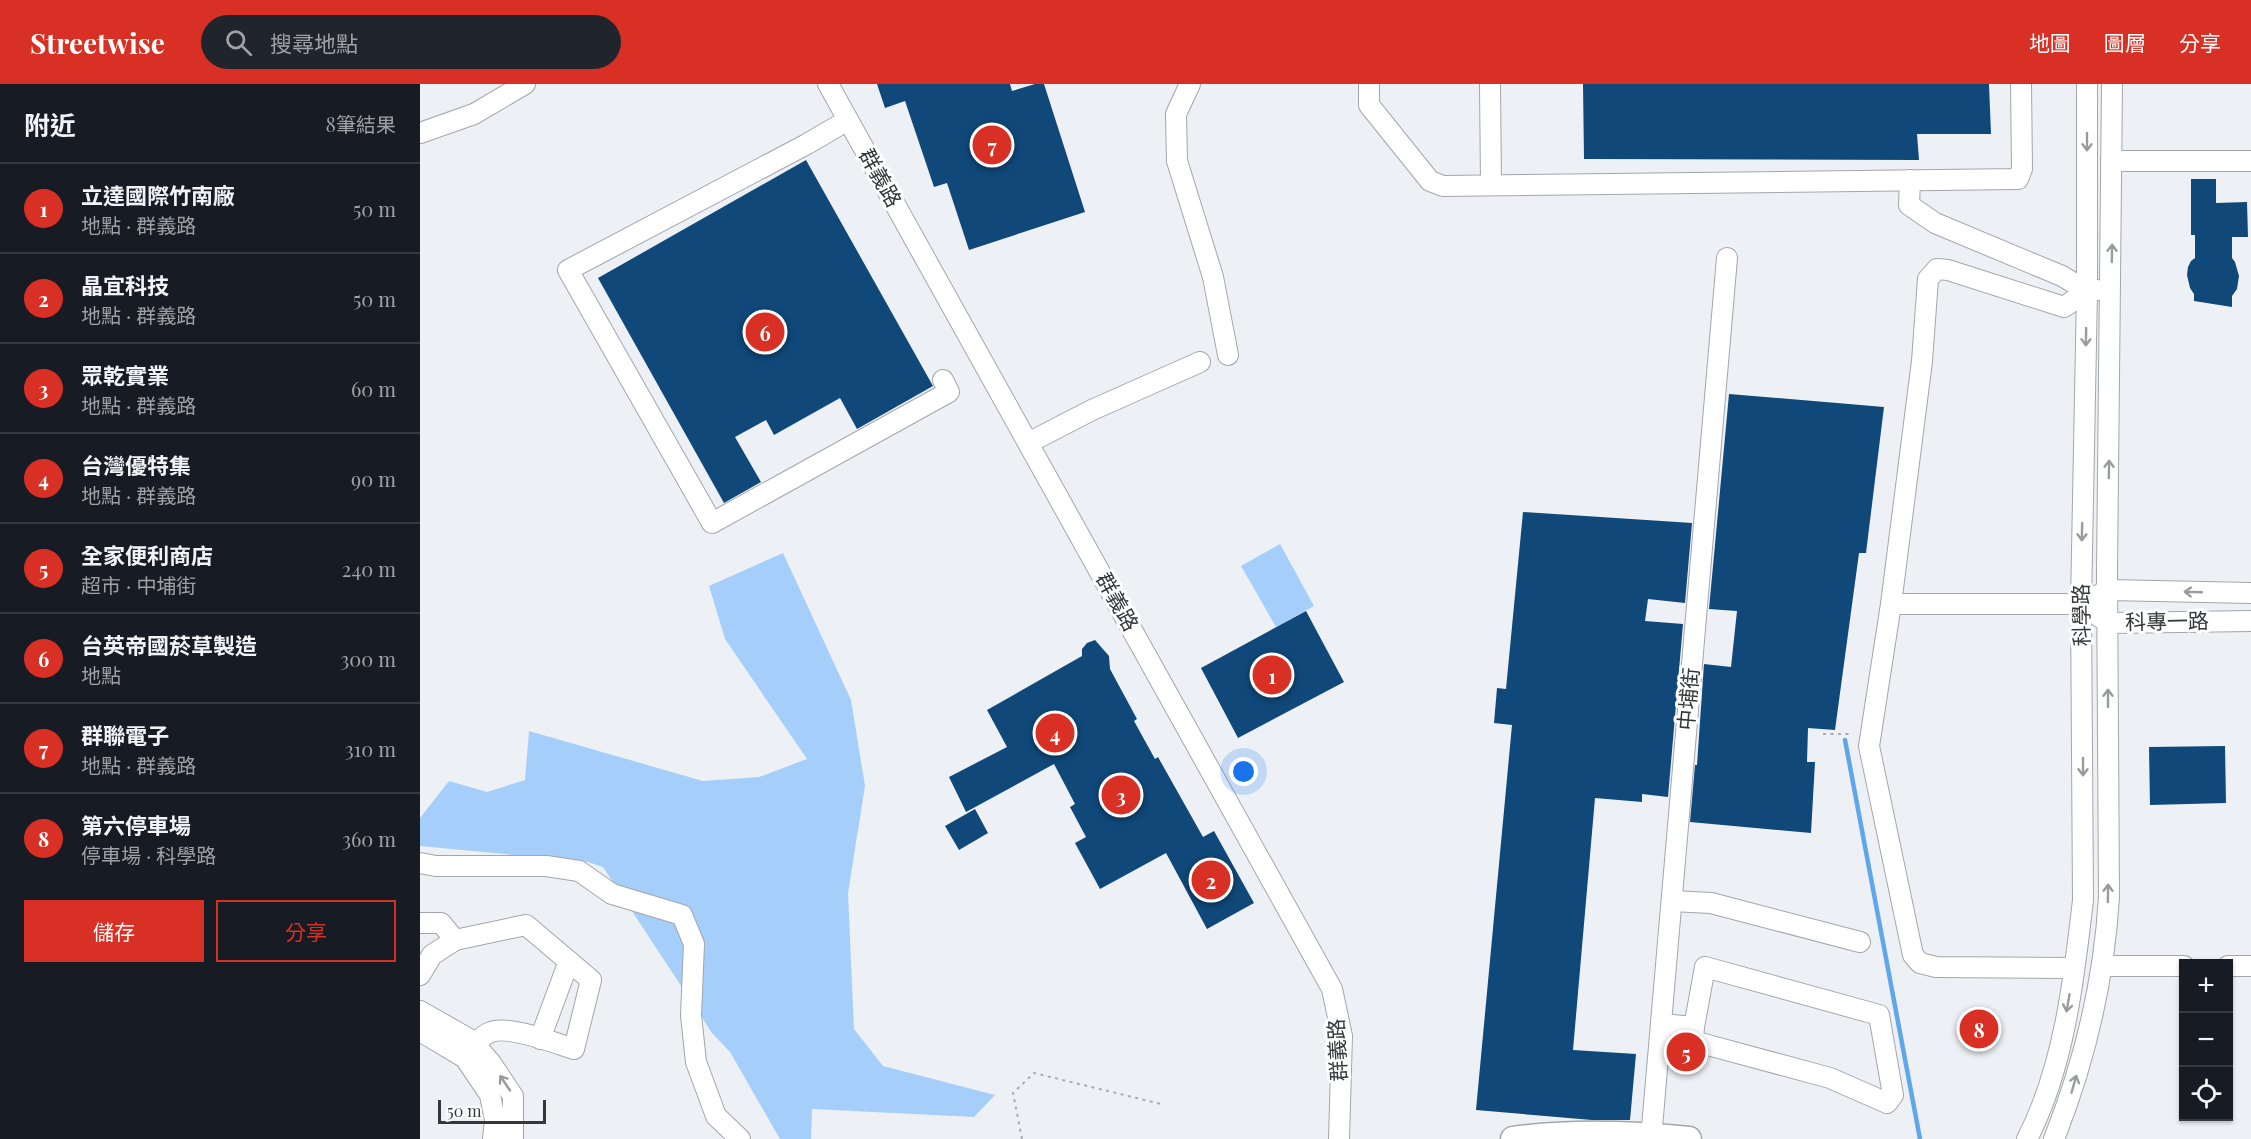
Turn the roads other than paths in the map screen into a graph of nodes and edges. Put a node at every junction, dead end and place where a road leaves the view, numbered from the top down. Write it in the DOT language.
graph roads {
  1 [pos="525,84"];
  2 [pos="828,84"];
  3 [pos="1190,84"];
  4 [pos="1369,84"];
  5 [pos="1490,84"];
  6 [pos="2021,84"];
  7 [pos="2087,84"];
  8 [pos="2112,84"];
  9 [pos="848,120"];
  10 [pos="420,133"];
  11 [pos="2111,161"];
  12 [pos="2251,161"];
  13 [pos="1910,180"];
  14 [pos="1491,185"];
  15 [pos="1727,258"];
  16 [pos="2111,290"];
  17 [pos="2087,291"];
  18 [pos="1228,355"];
  19 [pos="1200,362"];
  20 [pos="943,380"];
  21 [pos="1028,443"];
  22 [pos="2108,590"];
  23 [pos="2251,593"];
  24 [pos="1891,604"];
  25 [pos="2081,604"];
  26 [pos="2251,621"];
  27 [pos="2109,623"];
  28 [pos="420,863"];
  29 [pos="1672,901"];
  30 [pos="420,923"];
  31 [pos="455,940"];
  32 [pos="1860,942"];
  33 [pos="568,961"];
  34 [pos="2102,966"];
  35 [pos="2179,966"];
  36 [pos="2233,966"];
  37 [pos="2251,966"];
  38 [pos="2074,968"];
  39 [pos="420,975"];
  40 [pos="420,1011"];
  41 [pos="1661,1024"];
  42 [pos="1694,1027"];
  43 [pos="420,1030"];
  44 [pos="540,1039"];
  45 [pos="470,1051"];
  46 [pos="1651,1137"];
  47 [pos="493,1139"];
  48 [pos="513,1139"];
  49 [pos="740,1139"];
  50 [pos="1339,1139"];
  51 [pos="1513,1139"];
  52 [pos="1689,1139"];
  53 [pos="2027,1139"];
  54 [pos="2054,1139"];
  1 -- 10 [label="street"];
  2 -- 9 [label="street, 群義路"];
  3 -- 18 [label="street"];
  4 -- 14 [label="street"];
  5 -- 14 [label="street"];
  6 -- 13 [label="street"];
  7 -- 17 [label="street, 科學路, one-way"];
  8 -- 11 [label="street, 科學路"];
  9 -- 20 [label="street"];
  9 -- 21 [label="street, 群義路"];
  11 -- 12 [label="street"];
  16 -- 11 [label="street, 科學路, one-way"];
  13 -- 14 [label="street"];
  13 -- 17 [label="street"];
  15 -- 29 [label="street, 中埔街"];
  16 -- 17 [label="street"];
  22 -- 16 [label="street, 科學路, one-way"];
  17 -- 24 [label="street"];
  17 -- 25 [label="street, 科學路, one-way"];
  19 -- 21 [label="street"];
  21 -- 50 [label="street, 群義路"];
  23 -- 22 [label="street, 科專一路, one-way"];
  22 -- 25 [label="street, 科專一路"];
  22 -- 27 [label="street, 科學路"];
  24 -- 25 [label="street"];
  24 -- 38 [label="street"];
  25 -- 27 [label="street, 科專一路"];
  25 -- 38 [label="street, 科學路, one-way"];
  26 -- 27 [label="street, 科專一路"];
  34 -- 27 [label="street, 科學路, one-way"];
  28 -- 49 [label="street"];
  29 -- 32 [label="street"];
  29 -- 41 [label="street, 中埔街"];
  30 -- 31 [label="street"];
  31 -- 33 [label="street"];
  31 -- 39 [label="street"];
  33 -- 44 [label="street"];
  33 -- 44 [label="street"];
  34 -- 35 [label="street"];
  54 -- 34 [label="street, 科學路, one-way"];
  36 -- 37 [label="street"];
  38 -- 53 [label="street, 科學路, one-way"];
  40 -- 45 [label="street"];
  41 -- 42 [label="street"];
  41 -- 46 [label="street, 中埔街"];
  42 -- 42 [label="street"];
  43 -- 45 [label="street"];
  44 -- 45 [label="street"];
  45 -- 47 [label="street"];
  48 -- 45 [label="street, one-way"];
  46 -- 51 [label="main road"];
  46 -- 52 [label="main road"];
}
